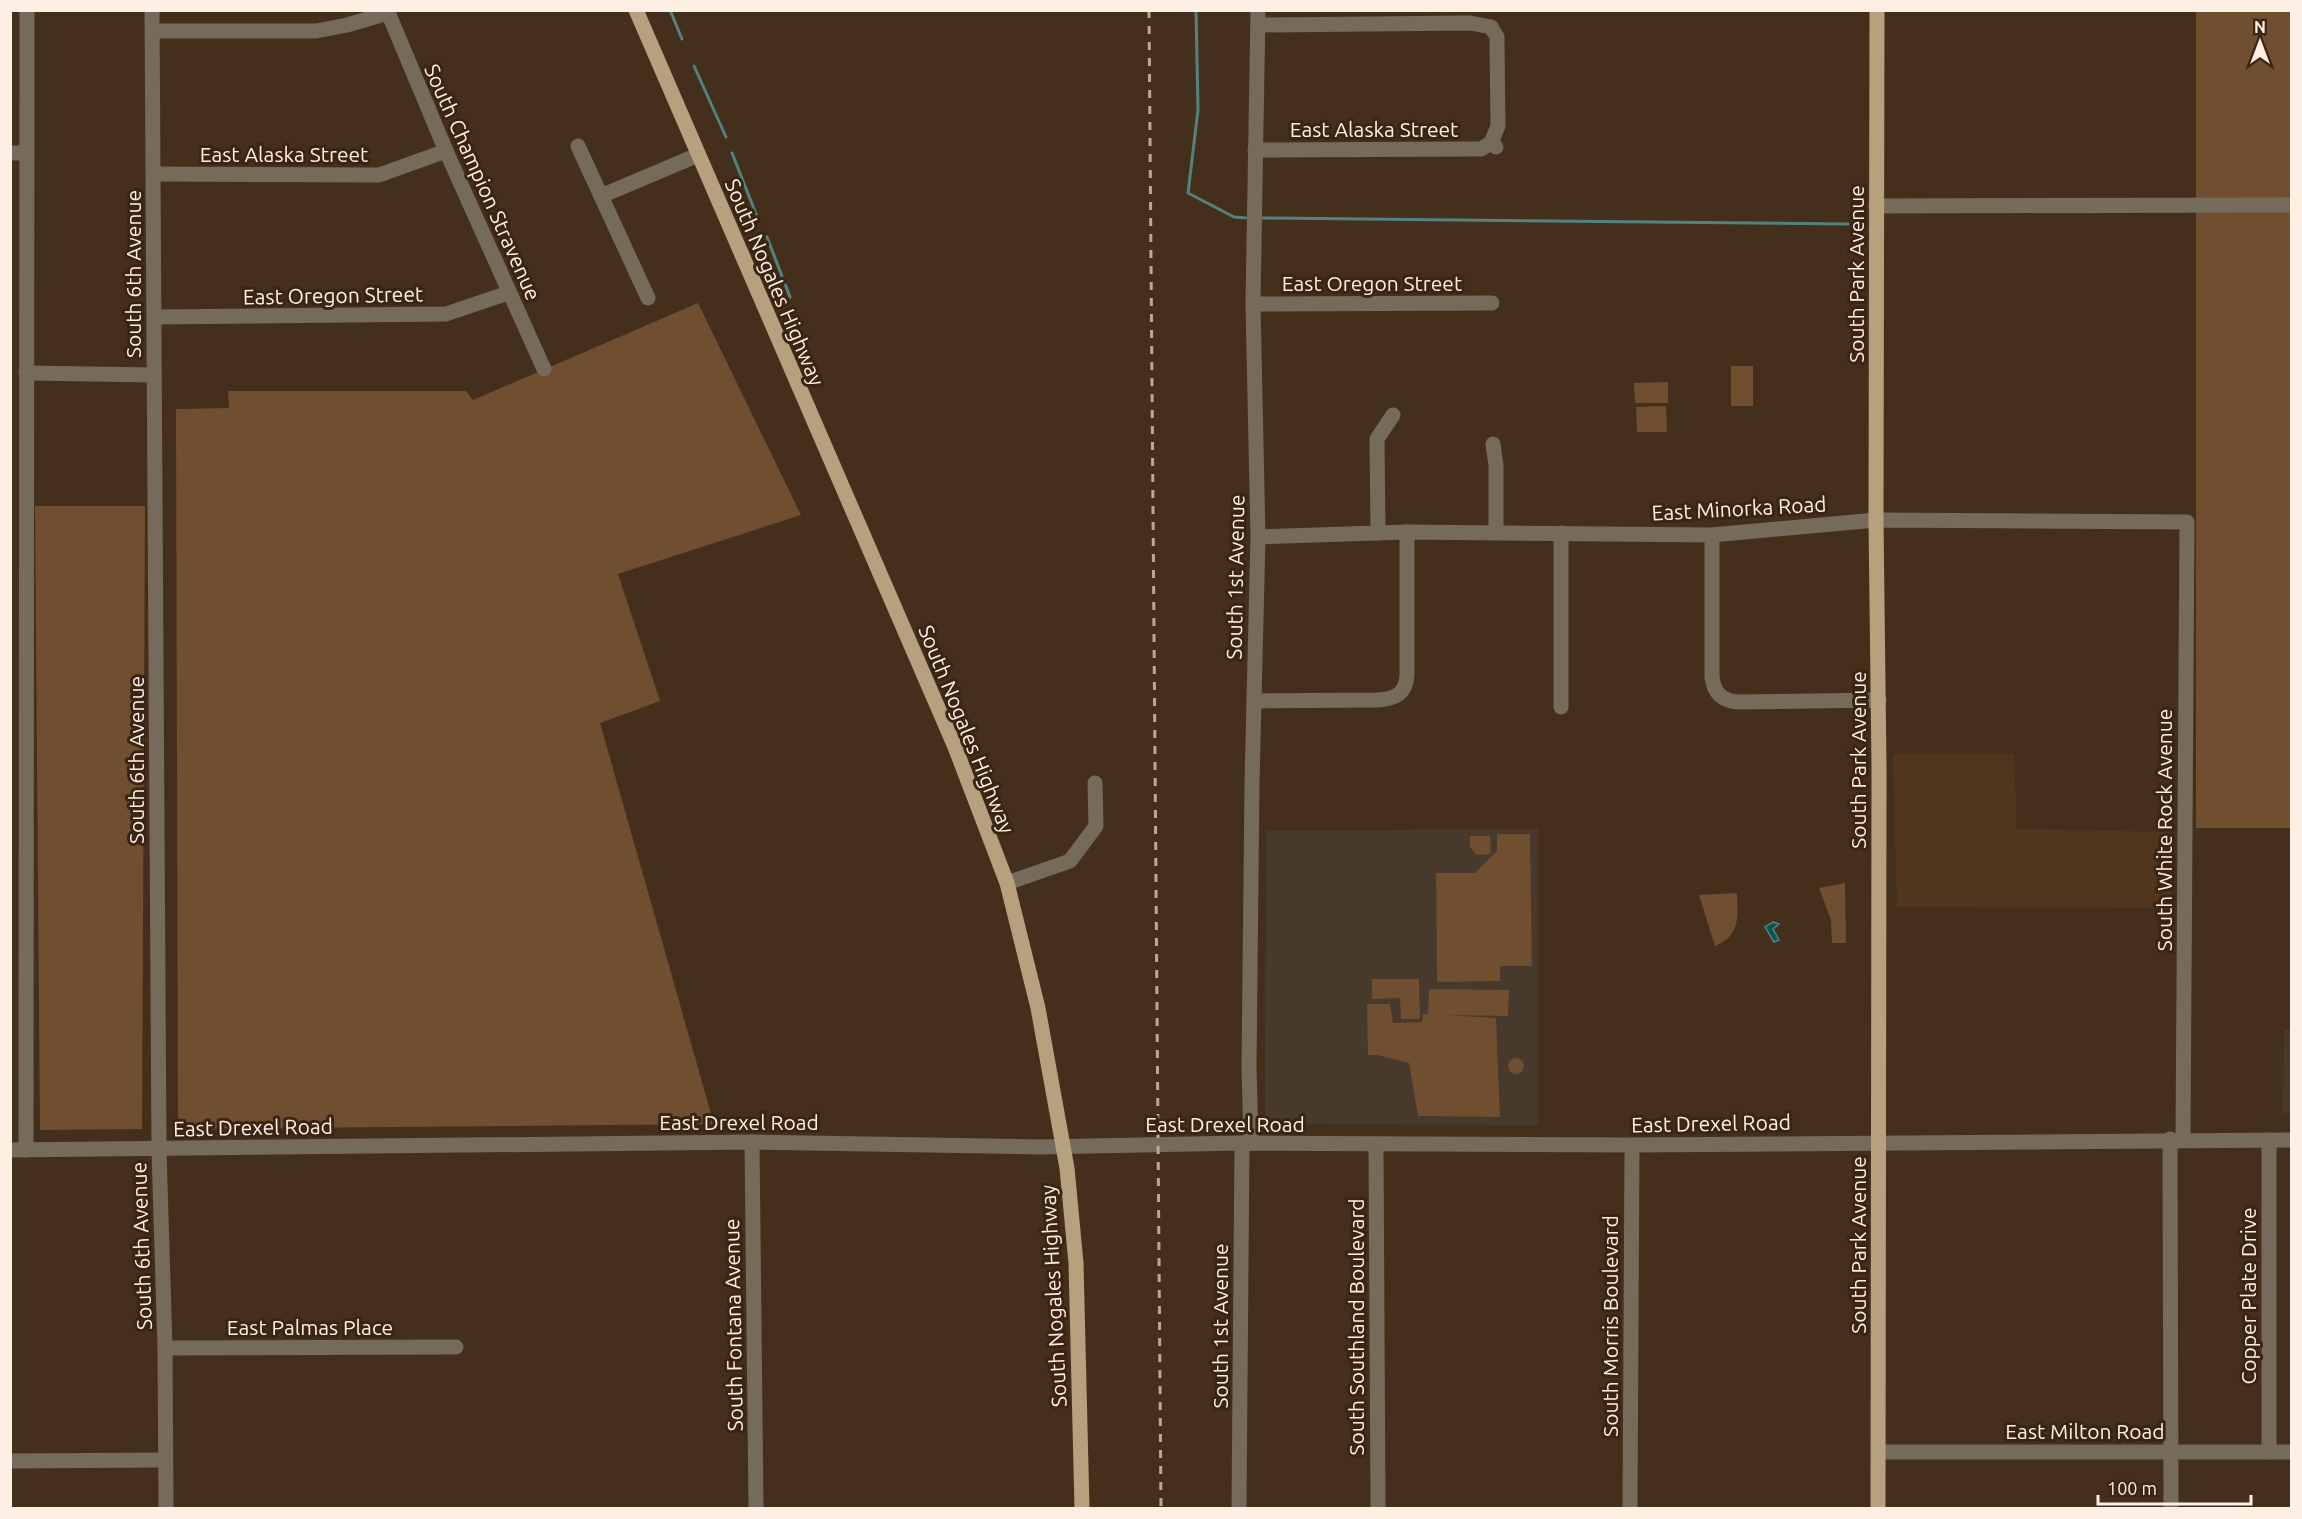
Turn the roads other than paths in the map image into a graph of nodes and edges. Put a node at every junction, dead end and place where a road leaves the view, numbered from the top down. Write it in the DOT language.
graph roads {
  1 [pos="27,10"];
  2 [pos="152,10"];
  3 [pos="636,10"];
  4 [pos="1877,10"];
  5 [pos="388,12"];
  6 [pos="1258,18"];
  7 [pos="153,32"];
  8 [pos="578,146"];
  9 [pos="1255,150"];
  10 [pos="446,152"];
  11 [pos="10,153"];
  12 [pos="27,153"];
  13 [pos="698,155"];
  14 [pos="154,174"];
  15 [pos="601,196"];
  16 [pos="2292,205"];
  17 [pos="1876,206"];
  18 [pos="508,293"];
  19 [pos="648,298"];
  20 [pos="1492,303"];
  21 [pos="1253,304"];
  22 [pos="155,318"];
  23 [pos="544,369"];
  24 [pos="26,373"];
  25 [pos="154,375"];
  26 [pos="1393,415"];
  27 [pos="1493,444"];
  28 [pos="1876,520"];
  29 [pos="2187,522"];
  30 [pos="1407,532"];
  31 [pos="1378,533"];
  32 [pos="1496,533"];
  33 [pos="1561,533"];
  34 [pos="1713,535"];
  35 [pos="1258,537"];
  36 [pos="1878,700"];
  37 [pos="1254,701"];
  38 [pos="1561,707"];
  39 [pos="1095,783"];
  40 [pos="1007,883"];
  41 [pos="2176,1139"];
  42 [pos="2268,1140"];
  43 [pos="2292,1140"];
  44 [pos="752,1142"];
  45 [pos="1880,1142"];
  46 [pos="1246,1143"];
  47 [pos="1376,1145"];
  48 [pos="1632,1145"];
  49 [pos="1061,1147"];
  50 [pos="18,1150"];
  51 [pos="159,1150"];
  52 [pos="456,1347"];
  53 [pos="165,1348"];
  54 [pos="1878,1452"];
  55 [pos="2171,1452"];
  56 [pos="2269,1452"];
  57 [pos="2292,1452"];
  58 [pos="165,1460"];
  59 [pos="10,1461"];
  60 [pos="165,1509"];
  61 [pos="756,1509"];
  62 [pos="1082,1509"];
  63 [pos="1239,1509"];
  64 [pos="1377,1509"];
  65 [pos="1630,1509"];
  66 [pos="1878,1509"];
  67 [pos="2171,1509"];
  1 -- 12 [label="street"];
  2 -- 7 [label="street, South 6th Avenue"];
  3 -- 13 [label="main road, South Nogales Highway"];
  4 -- 17 [label="main road, South Park Avenue"];
  5 -- 7 [label="street"];
  5 -- 10 [label="street, South Champion Stravenue"];
  6 -- 9 [label="street, South 1st Avenue"];
  6 -- 9 [label="street, East Alaska Street"];
  7 -- 14 [label="street, South 6th Avenue"];
  8 -- 15 [label="street"];
  9 -- 21 [label="street, South 1st Avenue"];
  10 -- 14 [label="street, East Alaska Street"];
  10 -- 18 [label="street, South Champion Stravenue"];
  11 -- 12 [label="street"];
  12 -- 24 [label="street"];
  13 -- 15 [label="street"];
  13 -- 40 [label="main road, South Nogales Highway"];
  14 -- 22 [label="street, South 6th Avenue"];
  15 -- 19 [label="street"];
  16 -- 17 [label="street"];
  17 -- 28 [label="main road, South Park Avenue"];
  18 -- 22 [label="street, East Oregon Street"];
  18 -- 23 [label="street, South Champion Stravenue"];
  20 -- 21 [label="street, East Oregon Street"];
  21 -- 35 [label="street, South 1st Avenue"];
  22 -- 25 [label="street, South 6th Avenue"];
  24 -- 25 [label="street"];
  24 -- 50 [label="street"];
  25 -- 51 [label="street, South 6th Avenue"];
  26 -- 31 [label="street"];
  27 -- 32 [label="street"];
  28 -- 29 [label="street, East Minorka Road"];
  28 -- 34 [label="street, East Minorka Road"];
  28 -- 36 [label="main road, South Park Avenue"];
  29 -- 41 [label="street, South White Rock Avenue"];
  30 -- 31 [label="street, East Minorka Road"];
  30 -- 32 [label="street, East Minorka Road"];
  30 -- 37 [label="street"];
  31 -- 35 [label="street, East Minorka Road"];
  32 -- 33 [label="street, East Minorka Road"];
  33 -- 34 [label="street, East Minorka Road"];
  33 -- 38 [label="street"];
  34 -- 36 [label="street"];
  35 -- 37 [label="street, South 1st Avenue"];
  36 -- 45 [label="main road, South Park Avenue"];
  37 -- 46 [label="street, South 1st Avenue"];
  39 -- 40 [label="street"];
  40 -- 49 [label="main road, South Nogales Highway"];
  41 -- 42 [label="street, East Drexel Road"];
  41 -- 45 [label="street, East Drexel Road"];
  41 -- 55 [label="street, South White Rock Avenue"];
  42 -- 43 [label="street, East Drexel Road"];
  42 -- 56 [label="street, Copper Plate Drive"];
  44 -- 49 [label="street, East Drexel Road"];
  44 -- 51 [label="street, East Drexel Road"];
  44 -- 61 [label="street, South Fontana Avenue"];
  45 -- 48 [label="street, East Drexel Road"];
  45 -- 54 [label="main road, South Park Avenue"];
  46 -- 47 [label="street, East Drexel Road"];
  46 -- 49 [label="street, East Drexel Road"];
  46 -- 63 [label="street, South 1st Avenue"];
  47 -- 48 [label="street, East Drexel Road"];
  47 -- 64 [label="street, South Southland Boulevard"];
  48 -- 65 [label="street, South Morris Boulevard"];
  49 -- 62 [label="main road, South Nogales Highway"];
  50 -- 51 [label="street, East Drexel Road"];
  51 -- 53 [label="street, South 6th Avenue"];
  52 -- 53 [label="street, East Palmas Place"];
  53 -- 58 [label="street, South 6th Avenue"];
  54 -- 55 [label="street, East Milton Road"];
  54 -- 66 [label="main road, South Park Avenue"];
  55 -- 56 [label="street, East Milton Road"];
  55 -- 67 [label="street, South White Rock Avenue"];
  56 -- 57 [label="street, East Milton Road"];
  58 -- 59 [label="street"];
  58 -- 60 [label="street, South 6th Avenue"];
}
